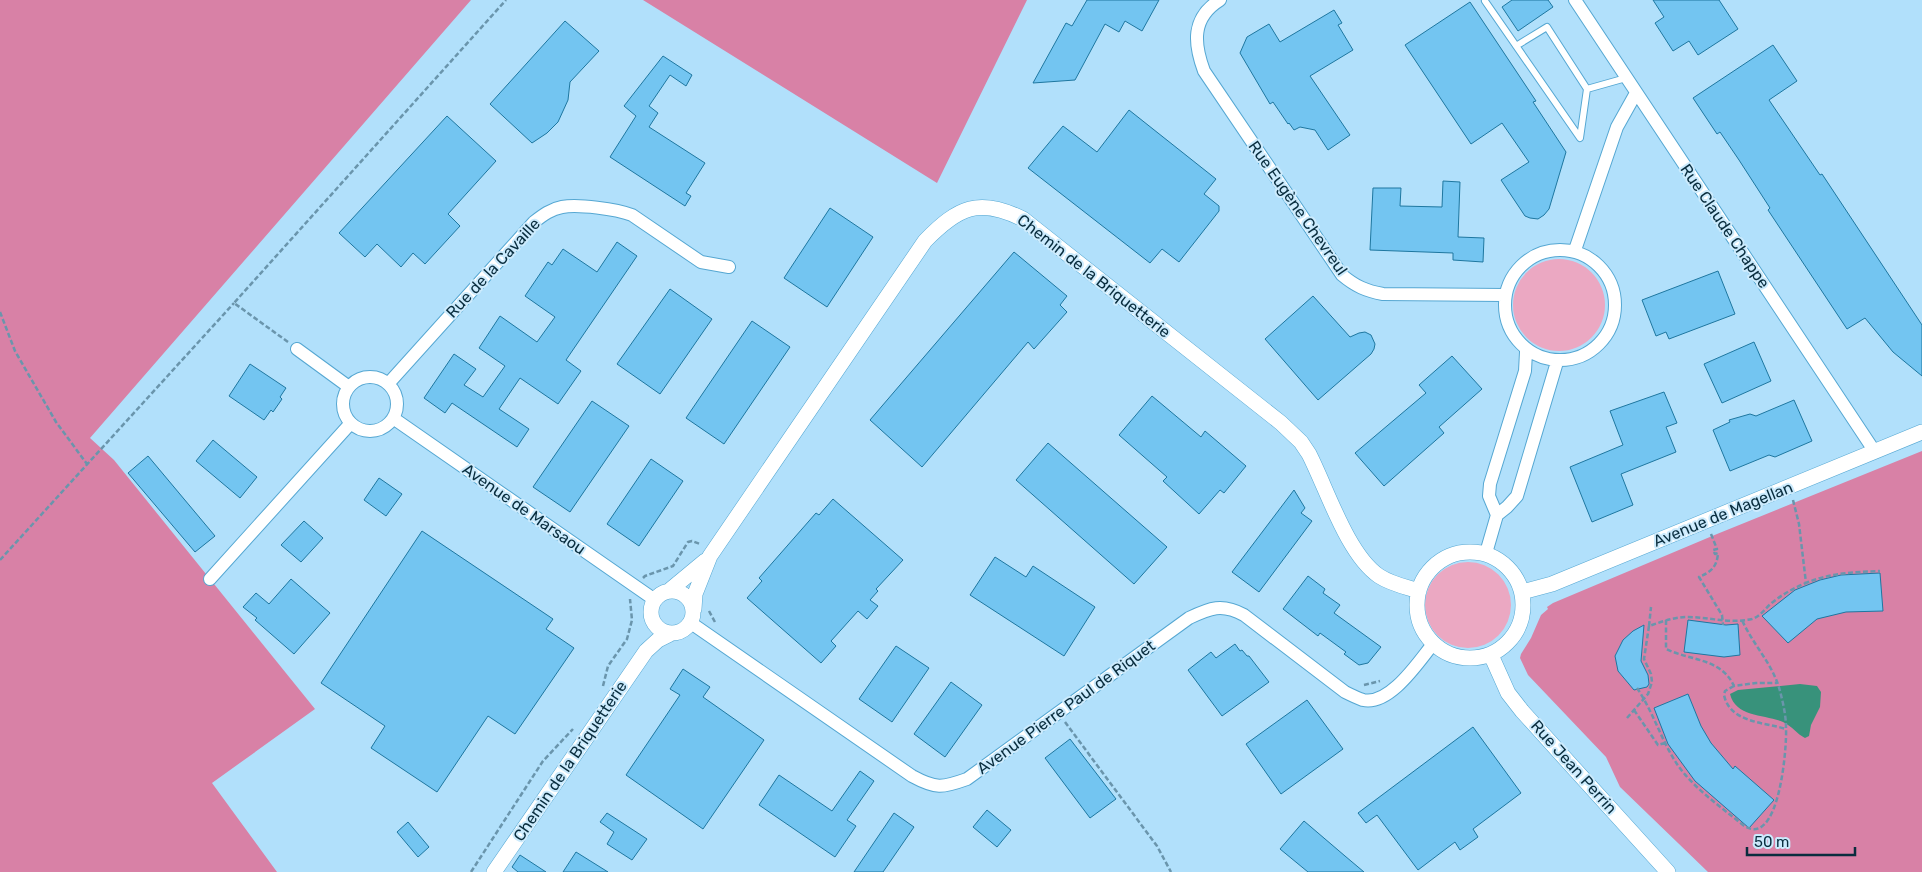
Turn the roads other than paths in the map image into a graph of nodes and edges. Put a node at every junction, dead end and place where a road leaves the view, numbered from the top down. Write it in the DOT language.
graph roads {
  1 [pos="1220,0"];
  2 [pos="1575,0"];
  3 [pos="1485,1"];
  4 [pos="1516,46"];
  5 [pos="1626,78"];
  6 [pos="1587,89"];
  7 [pos="1636,93"];
  8 [pos="1575,250"];
  9 [pos="729,267"];
  10 [pos="1504,295"];
  11 [pos="297,349"];
  12 [pos="1526,352"];
  13 [pos="1557,362"];
  14 [pos="388,384"];
  15 [pos="349,387"];
  16 [pos="393,418"];
  17 [pos="350,424"];
  18 [pos="1922,432"];
  19 [pos="1875,452"];
  20 [pos="1496,515"];
  21 [pos="1486,553"];
  22 [pos="710,556"];
  23 [pos="210,579"];
  24 [pos="670,590"];
  25 [pos="1419,591"];
  26 [pos="1522,592"];
  27 [pos="655,600"];
  28 [pos="692,616"];
  29 [pos="652,617"];
  30 [pos="672,633"];
  31 [pos="1433,644"];
  32 [pos="646,651"];
  33 [pos="1490,655"];
  34 [pos="494,872"];
  35 [pos="1668,872"];
  1 -- 10 [label="street, Rue Eugène Chevreul"];
  2 -- 5 [label="street, Rue Claude Chappe"];
  3 -- 4 [label="lane"];
  4 -- 6 [label="lane"];
  4 -- 6 [label="lane"];
  5 -- 6 [label="lane"];
  5 -- 7 [label="street, Rue Claude Chappe"];
  7 -- 8 [label="street"];
  7 -- 19 [label="street, Rue Claude Chappe"];
  8 -- 10 [label="street"];
  8 -- 13 [label="street"];
  9 -- 14 [label="street, Rue de la Cavaille"];
  10 -- 12 [label="street"];
  11 -- 15 [label="street"];
  12 -- 13 [label="street"];
  12 -- 20 [label="street"];
  13 -- 20 [label="street"];
  14 -- 15 [label="street"];
  14 -- 16 [label="street"];
  15 -- 17 [label="street"];
  16 -- 17 [label="street"];
  16 -- 27 [label="street, Avenue de Marsaou"];
  17 -- 23 [label="street"];
  18 -- 19 [label="street, Avenue de Magellan"];
  19 -- 26 [label="street, Avenue de Magellan"];
  20 -- 21 [label="street"];
  21 -- 25 [label="street"];
  21 -- 26 [label="street"];
  22 -- 24 [label="street, Chemin de la Briquetterie"];
  22 -- 25 [label="street, Chemin de la Briquetterie"];
  22 -- 28 [label="street, Chemin de la Briquetterie"];
  24 -- 27 [label="street, Chemin de la Briquetterie"];
  24 -- 28 [label="street"];
  25 -- 31 [label="street"];
  26 -- 33 [label="street"];
  27 -- 29 [label="street, Chemin de la Briquetterie"];
  28 -- 30 [label="street, Chemin de la Briquetterie"];
  28 -- 31 [label="street, Avenue Pierre Paul de Riquet"];
  29 -- 30 [label="street"];
  29 -- 32 [label="street, Chemin de la Briquetterie"];
  30 -- 32 [label="street, Chemin de la Briquetterie"];
  31 -- 33 [label="street"];
  32 -- 34 [label="street, Chemin de la Briquetterie"];
  33 -- 35 [label="street, Rue Jean Perrin"];
}
